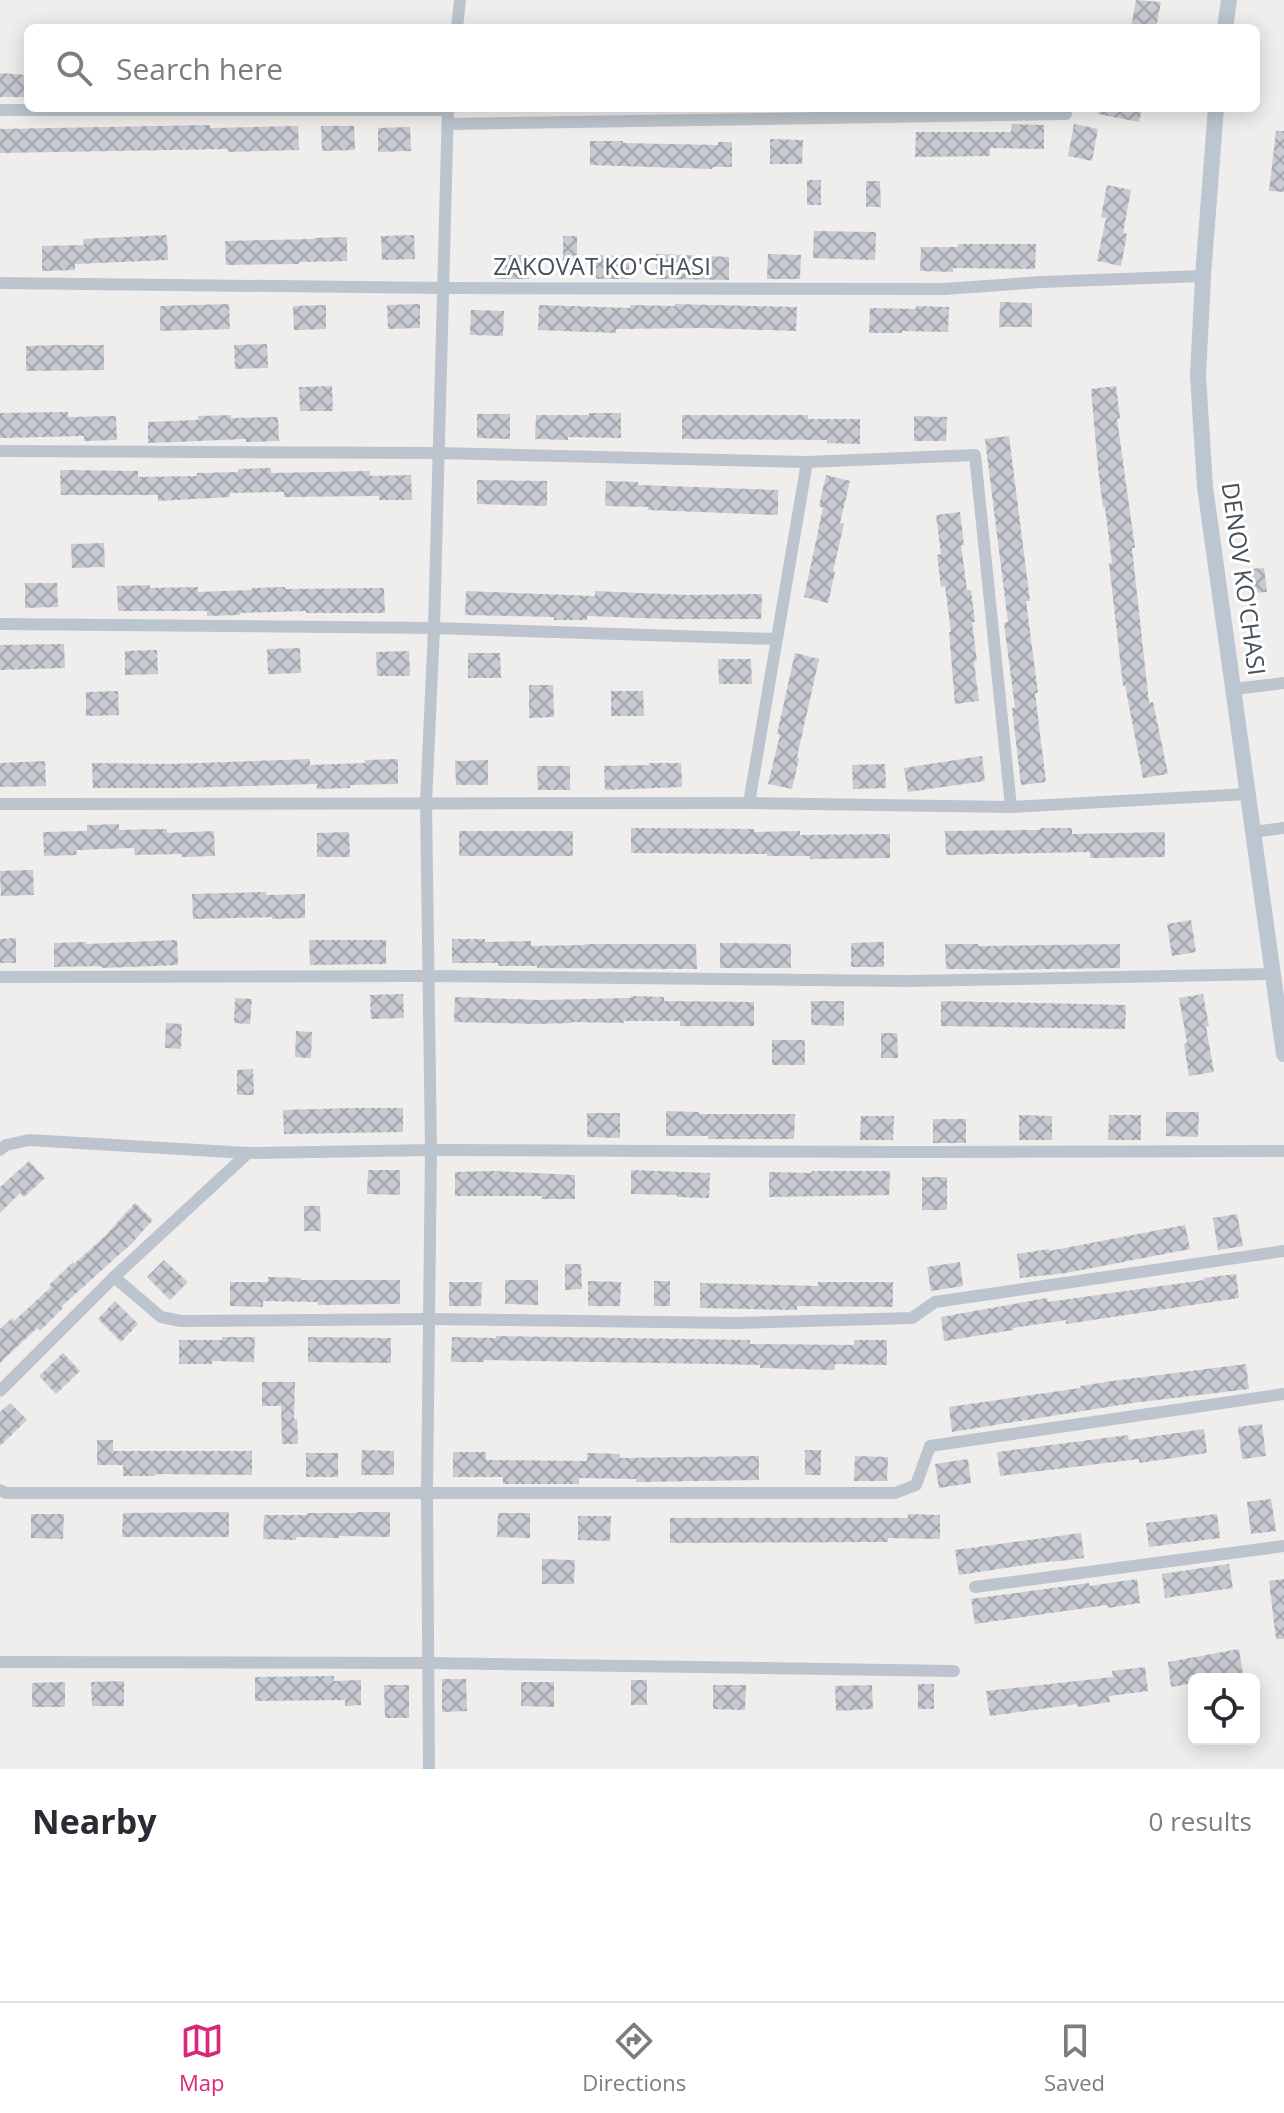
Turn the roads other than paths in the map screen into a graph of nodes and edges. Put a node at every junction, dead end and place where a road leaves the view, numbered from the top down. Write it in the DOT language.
graph roads {
  1 [pos="460,0"];
  2 [pos="1229,0"];
  3 [pos="457,24"];
  4 [pos="1226,24"];
  5 [pos="0,110"];
  6 [pos="24,110"];
  7 [pos="448,112"];
  8 [pos="1216,112"];
  9 [pos="1066,114"];
  10 [pos="449,124"];
  11 [pos="1203,276"];
  12 [pos="0,283"];
  13 [pos="444,288"];
  14 [pos="0,451"];
  15 [pos="438,453"];
  16 [pos="807,462"];
  17 [pos="0,624"];
  18 [pos="434,628"];
  19 [pos="775,639"];
  20 [pos="1284,683"];
  21 [pos="1234,689"];
  22 [pos="1248,794"];
  23 [pos="426,803"];
  24 [pos="749,803"];
  25 [pos="0,804"];
  26 [pos="1011,807"];
  27 [pos="1284,828"];
  28 [pos="1253,832"];
  29 [pos="1276,966"];
  30 [pos="428,976"];
  31 [pos="0,977"];
  32 [pos="1284,1054"];
  33 [pos="0,1150"];
  34 [pos="431,1150"];
  35 [pos="1284,1151"];
  36 [pos="248,1153"];
  37 [pos="1284,1251"];
  38 [pos="114,1277"];
  39 [pos="428,1319"];
  40 [pos="0,1391"];
  41 [pos="1284,1394"];
  42 [pos="0,1490"];
  43 [pos="427,1493"];
  44 [pos="1284,1546"];
  45 [pos="975,1587"];
  46 [pos="0,1662"];
  47 [pos="429,1663"];
  48 [pos="954,1671"];
  49 [pos="429,1769"];
  1 -- 3 [label="street"];
  2 -- 4 [label="street"];
  5 -- 6 [label="street"];
  7 -- 10 [label="street"];
  8 -- 11 [label="street, DENOV KO'CHASI"];
  9 -- 10 [label="street"];
  10 -- 13 [label="street"];
  11 -- 13 [label="street, ZAKOVAT KO'CHASI"];
  11 -- 21 [label="street, DENOV KO'CHASI"];
  12 -- 13 [label="street, ZAKOVAT KO'CHASI"];
  13 -- 15 [label="street"];
  14 -- 15 [label="street"];
  15 -- 16 [label="street"];
  15 -- 18 [label="street"];
  16 -- 19 [label="street"];
  16 -- 26 [label="street"];
  17 -- 18 [label="street"];
  18 -- 19 [label="street"];
  18 -- 23 [label="street"];
  19 -- 24 [label="street"];
  20 -- 21 [label="street"];
  21 -- 22 [label="street, DENOV KO'CHASI"];
  22 -- 26 [label="street"];
  22 -- 28 [label="street, DENOV KO'CHASI"];
  23 -- 24 [label="street"];
  23 -- 25 [label="street"];
  23 -- 30 [label="street"];
  24 -- 26 [label="street"];
  27 -- 28 [label="street"];
  28 -- 29 [label="street, DENOV KO'CHASI"];
  29 -- 30 [label="street"];
  29 -- 32 [label="street, DENOV KO'CHASI"];
  30 -- 31 [label="street"];
  30 -- 34 [label="street"];
  33 -- 36 [label="street"];
  34 -- 35 [label="street"];
  34 -- 36 [label="street"];
  34 -- 39 [label="street"];
  36 -- 38 [label="street"];
  37 -- 39 [label="street"];
  38 -- 39 [label="street"];
  38 -- 40 [label="street"];
  39 -- 43 [label="street"];
  41 -- 43 [label="street"];
  42 -- 43 [label="street"];
  43 -- 47 [label="street"];
  44 -- 45 [label="street"];
  46 -- 47 [label="street"];
  47 -- 48 [label="street"];
  47 -- 49 [label="street"];
}
